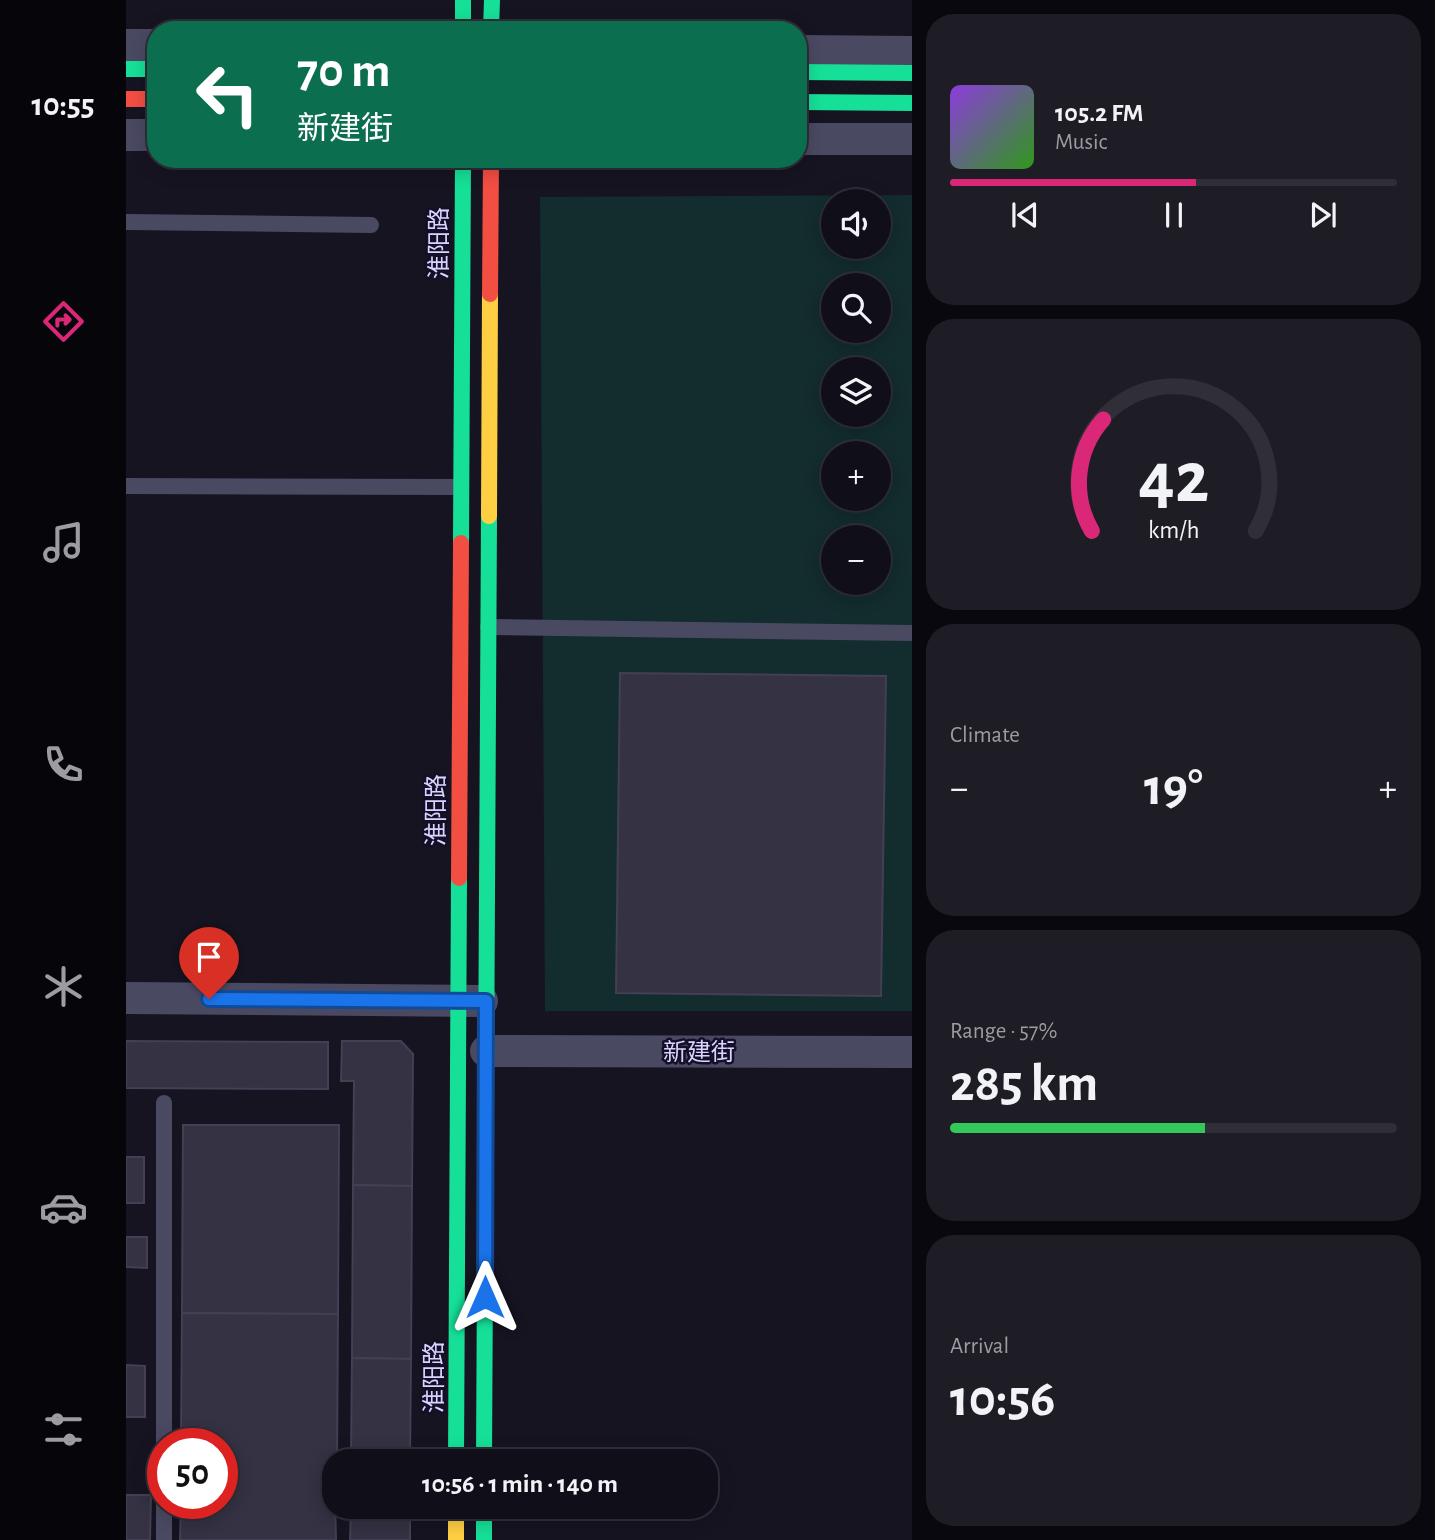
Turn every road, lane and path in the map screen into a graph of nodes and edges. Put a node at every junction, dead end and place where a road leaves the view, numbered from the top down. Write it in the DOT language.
graph roads {
  1 [pos="463,0"];
  2 [pos="492,0"];
  3 [pos="463,21"];
  4 [pos="491,21"];
  5 [pos="126,45"];
  6 [pos="147,45"];
  7 [pos="807,51"];
  8 [pos="912,52"];
  9 [pos="126,69"];
  10 [pos="147,69"];
  11 [pos="807,72"];
  12 [pos="912,73"];
  13 [pos="126,99"];
  14 [pos="147,99"];
  15 [pos="807,102"];
  16 [pos="912,103"];
  17 [pos="126,135"];
  18 [pos="147,135"];
  19 [pos="807,139"];
  20 [pos="912,139"];
  21 [pos="463,168"];
  22 [pos="491,168"];
  23 [pos="126,222"];
  24 [pos="371,225"];
  25 [pos="126,486"];
  26 [pos="461,487"];
  27 [pos="488,626"];
  28 [pos="912,633"];
  29 [pos="126,998"];
  30 [pos="472,1001"];
  31 [pos="486,1051"];
  32 [pos="912,1052"];
  33 [pos="164,1103"];
  34 [pos="164,1428"];
  35 [pos="456,1449"];
  36 [pos="484,1449"];
  37 [pos="164,1519"];
  38 [pos="456,1519"];
  39 [pos="484,1519"];
  40 [pos="164,1540"];
  41 [pos="456,1540"];
  42 [pos="484,1540"];
  1 -- 3 [label="main road"];
  2 -- 4 [label="main road"];
  5 -- 6 [label="street"];
  7 -- 8 [label="street"];
  9 -- 10 [label="main road"];
  11 -- 12 [label="main road"];
  13 -- 14 [label="main road"];
  15 -- 16 [label="main road"];
  17 -- 18 [label="street"];
  19 -- 20 [label="street"];
  21 -- 26 [label="main road, 淮阳路"];
  22 -- 27 [label="main road, 淮阳路"];
  23 -- 24 [label="lane"];
  25 -- 26 [label="lane"];
  26 -- 30 [label="main road, 淮阳路"];
  27 -- 28 [label="lane"];
  27 -- 30 [label="main road, 淮阳路"];
  29 -- 30 [label="street"];
  30 -- 31 [label="main road, 淮阳路"];
  30 -- 35 [label="main road, 淮阳路"];
  31 -- 32 [label="street, 新建街"];
  31 -- 36 [label="main road, 淮阳路"];
  33 -- 34 [label="lane"];
  37 -- 40 [label="lane"];
  38 -- 41 [label="main road"];
  39 -- 42 [label="main road"];
}
